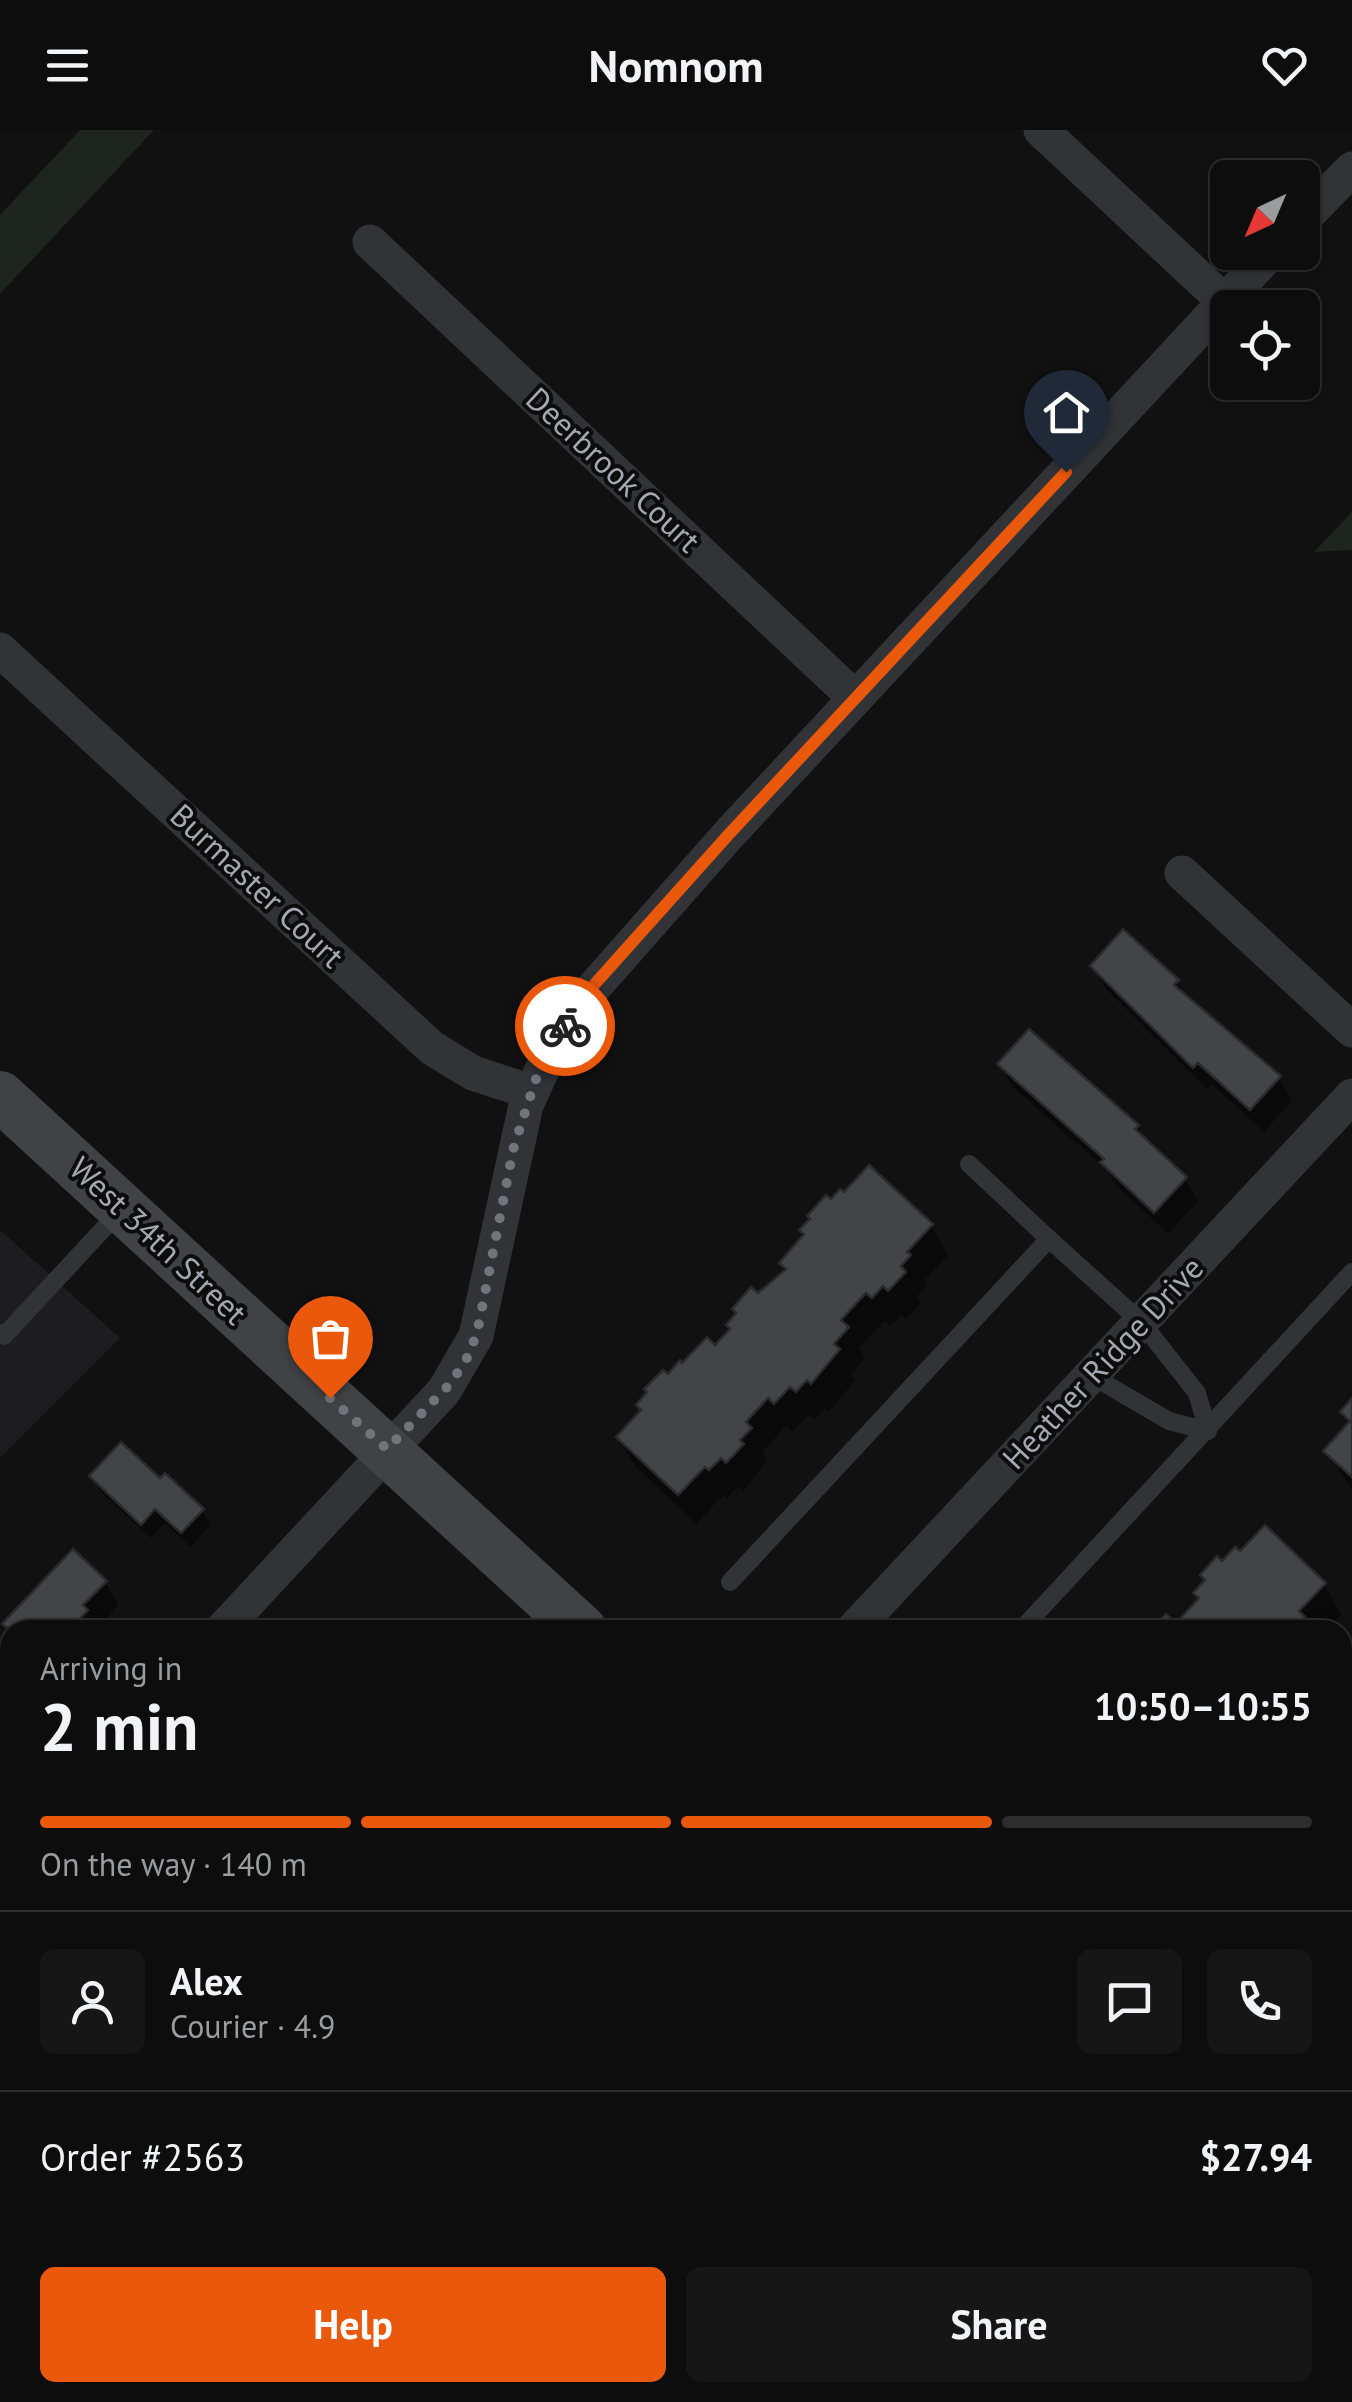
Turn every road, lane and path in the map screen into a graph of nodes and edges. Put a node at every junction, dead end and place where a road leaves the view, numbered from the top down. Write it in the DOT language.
graph roads {
  1 [pos="1041,130"];
  2 [pos="1352,168"];
  3 [pos="1320,201"];
  4 [pos="370,242"];
  5 [pos="1255,270"];
  6 [pos="1212,290"];
  7 [pos="1236,290"];
  8 [pos="1210,318"];
  9 [pos="0,650"];
  10 [pos="855,698"];
  11 [pos="1182,874"];
  12 [pos="1352,1030"];
  13 [pos="531,1092"];
  14 [pos="0,1096"];
  15 [pos="1352,1096"];
  16 [pos="969,1164"];
  17 [pos="123,1209"];
  18 [pos="1049,1239"];
  19 [pos="1352,1272"];
  20 [pos="1141,1322"];
  21 [pos="0,1333"];
  22 [pos="1092,1376"];
  23 [pos="1208,1431"];
  24 [pos="387,1449"];
  25 [pos="730,1582"];
  26 [pos="231,1620"];
  27 [pos="571,1620"];
  28 [pos="862,1620"];
  29 [pos="1030,1620"];
  1 -- 6 [label="street"];
  2 -- 3 [label="street"];
  4 -- 10 [label="street, Deerbrook Court"];
  5 -- 7 [label="street"];
  8 -- 10 [label="street"];
  9 -- 13 [label="street, Burmaster Court"];
  10 -- 13 [label="street"];
  11 -- 12 [label="street"];
  13 -- 24 [label="street"];
  14 -- 17 [label="street, West 34th Street"];
  15 -- 20 [label="street, Heather Ridge Drive"];
  16 -- 18 [label="lane"];
  17 -- 21 [label="lane"];
  17 -- 24 [label="street, West 34th Street"];
  18 -- 20 [label="lane"];
  18 -- 25 [label="lane"];
  19 -- 23 [label="lane"];
  20 -- 22 [label="street, Heather Ridge Drive"];
  20 -- 23 [label="lane"];
  22 -- 23 [label="lane"];
  22 -- 28 [label="street, Heather Ridge Drive"];
  23 -- 29 [label="lane"];
  24 -- 26 [label="street"];
  24 -- 27 [label="street, West 34th Street"];
}
